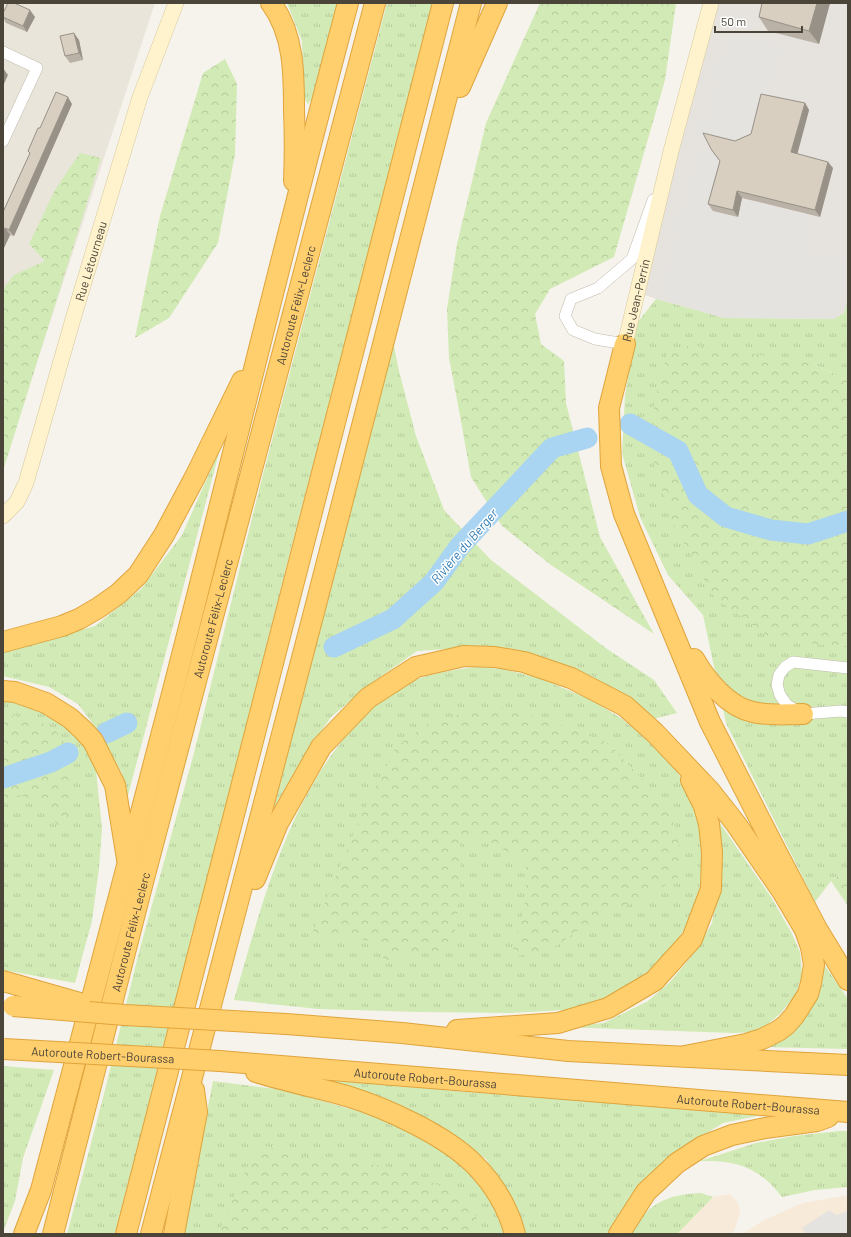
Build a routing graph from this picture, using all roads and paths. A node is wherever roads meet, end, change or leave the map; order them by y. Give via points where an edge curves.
1 (176, 3) edge
2 (272, 3) edge
3 (348, 3) edge
4 (375, 3) edge
5 (443, 3) edge
6 (472, 3) edge
7 (497, 3) edge
8 (711, 3) edge
9 (3, 52) edge
10 (436, 140) junction
11 (3, 141) edge
12 (671, 151) junction
13 (293, 219) junction
14 (260, 343) junction
15 (625, 344) junction
16 (3, 516) edge
17 (651, 580) junction
18 (3, 642) edge
19 (848, 668) edge
20 (3, 691) edge
21 (848, 712) edge
22 (803, 714) junction
23 (682, 761) junction
24 (128, 864) junction
25 (223, 956) junction
26 (848, 980) edge
27 (10, 983) edge
28 (8, 1006) edge
29 (125, 1015) junction
30 (402, 1033) junction
31 (4, 1049) edge
32 (685, 1056) junction
33 (848, 1066) edge
34 (274, 1071) junction
35 (192, 1078) junction
36 (844, 1112) edge
37 (41, 1190) junction
38 (24, 1234) edge
39 (35, 1234) edge
40 (53, 1234) edge
41 (126, 1234) edge
42 (151, 1234) edge
43 (174, 1234) edge
44 (515, 1234) edge
45 (619, 1234) edge

1 - 16 street, Rue Létourneau via 140,97 26,483 17,502
2 - 13 highway via 287,34 294,72
3 - 13 highway
4 - 40 highway, Autoroute Félix-Leclerc via 143,882
5 - 41 highway
6 - 10 highway
7 - 10 highway
8 - 12 street, Rue Jean-Perrin
9 - 11 street via 37,68
10 - 25 highway
12 - 15 street, Rue Jean-Perrin
12 - 15 street, Rue Jean-Perrin via 632,259 598,288 571,299 565,316 573,330 595,339
13 - 14 highway
14 - 18 highway via 164,535 138,575 118,594 79,619
14 - 24 highway
15 - 17 highway via 610,408 611,466 624,514
17 - 22 highway via 709,682 738,707 752,712 771,715
17 - 26 highway via 710,722 774,848
19 - 22 street via 793,662 785,667 779,675 777,685 780,695 787,705
20 - 24 highway via 15,692 46,703 70,718 93,741 114,785
21 - 22 street
23 - 25 highway via 624,706 570,678 524,662 495,657 464,656 416,667 368,698 321,747 278,823
23 - 30 highway via 704,806 709,824 712,852 711,889 692,939 654,982 608,1008 558,1023
23 - 32 highway via 736,824 782,891 804,930 811,947 814,965 812,983 803,1004 778,1031 746,1044
24 - 37 highway
25 - 35 highway
27 - 29 highway, bridge
28 - 29 highway, bridge
29 - 30 highway, bridge
30 - 32 highway via 568,1051
31 - 34 highway, Autoroute Robert-Bourassa, bridge via 220,1061
32 - 33 highway
34 - 36 highway, Autoroute Robert-Bourassa
34 - 44 highway via 385,1111 422,1127 454,1148 474,1164 497,1193
35 - 42 highway
35 - 43 highway via 197,1112
36 - 45 highway via 817,1121 732,1135 703,1146 677,1163 646,1192
37 - 38 highway
37 - 39 highway

